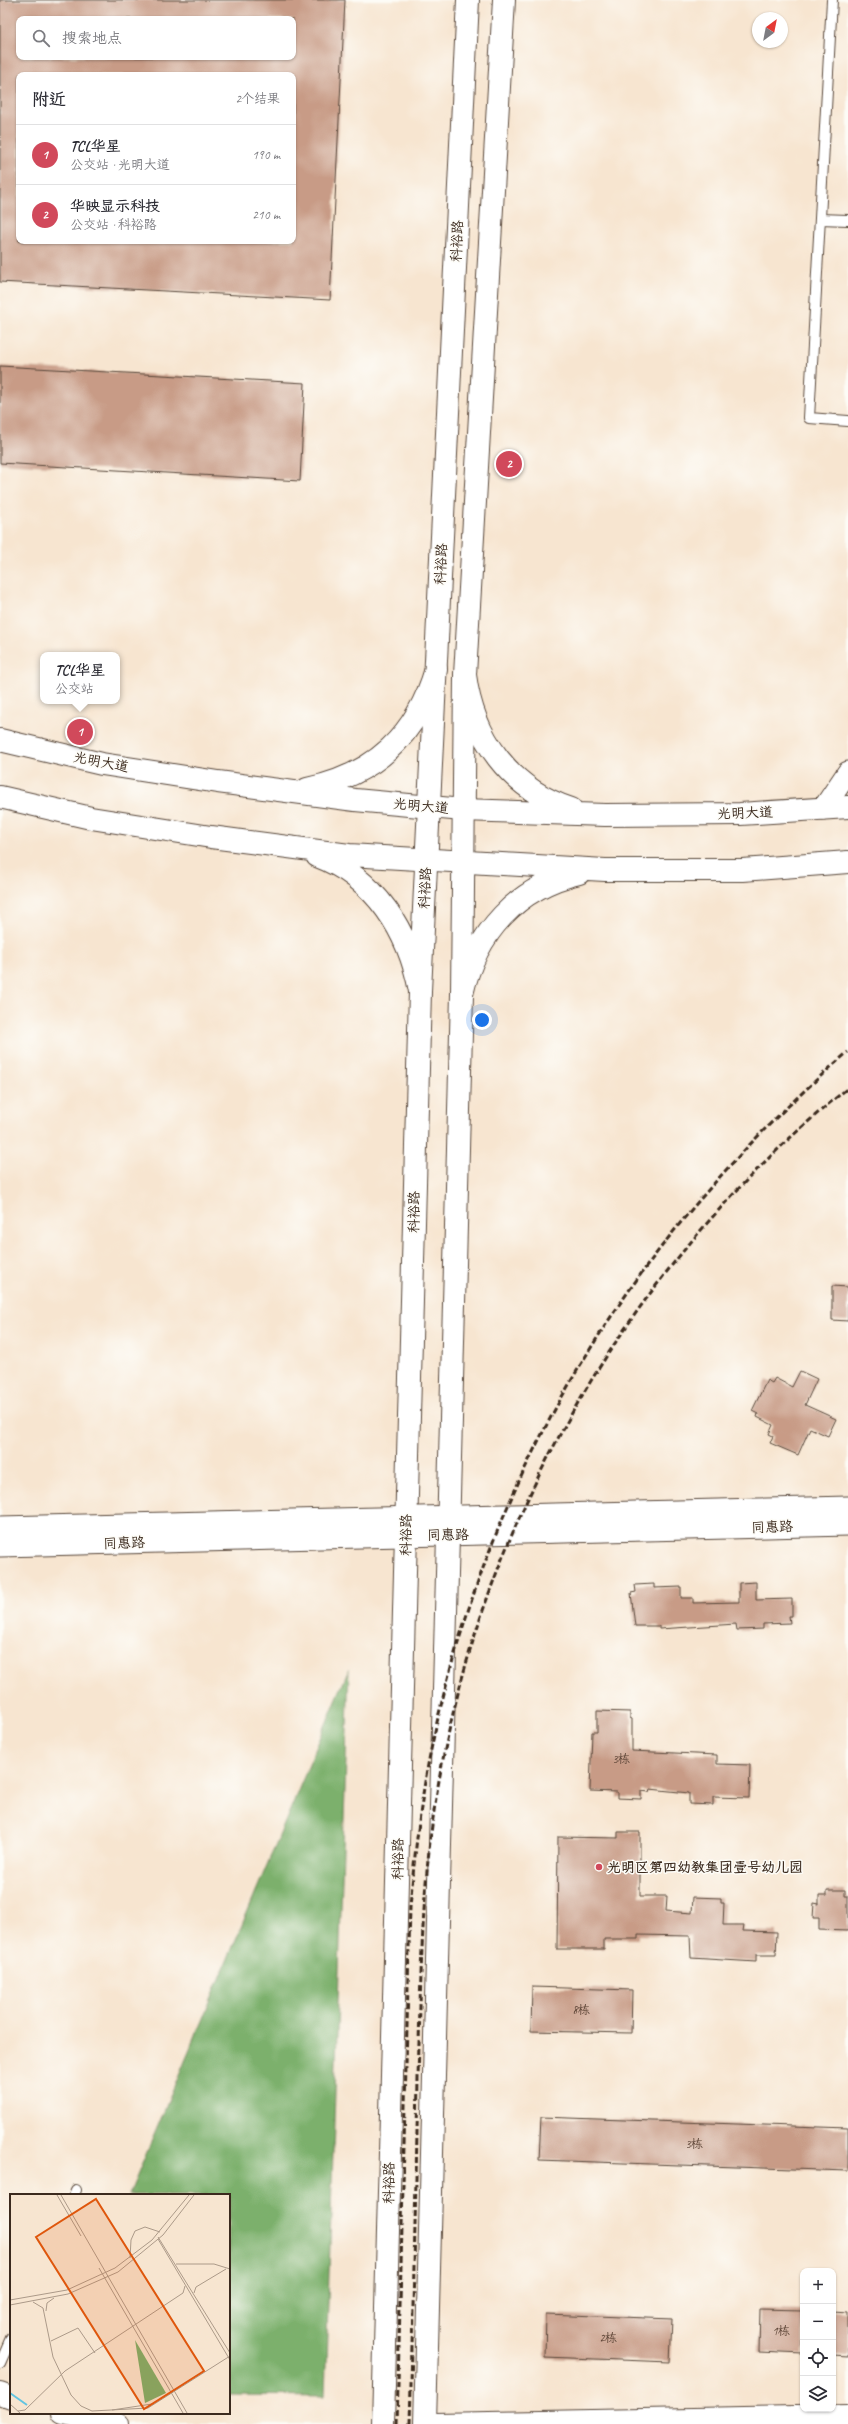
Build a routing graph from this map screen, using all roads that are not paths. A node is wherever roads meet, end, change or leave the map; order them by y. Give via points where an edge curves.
1 (468, 0) edge
2 (504, 0) edge
3 (832, 0) edge
4 (820, 219) junction
5 (848, 220) edge
6 (848, 421) edge
7 (436, 669) junction
8 (465, 675) junction
9 (0, 740) edge
10 (848, 772) edge
11 (286, 791) junction
12 (0, 797) edge
13 (429, 807) junction
14 (848, 807) edge
15 (824, 808) junction
16 (463, 810) junction
17 (605, 815) junction
18 (282, 846) junction
19 (426, 859) junction
20 (463, 861) junction
21 (848, 862) edge
22 (605, 870) junction
23 (420, 992) junction
24 (462, 994) junction
25 (848, 1507) edge
26 (448, 1525) junction
27 (848, 1525) edge
28 (406, 1526) junction
29 (0, 1527) edge
30 (0, 1546) edge
31 (10, 2340) edge
32 (0, 2363) edge
33 (68, 2414) edge
34 (848, 2416) edge
35 (118, 2424) edge
36 (383, 2424) edge
37 (425, 2424) edge
38 (435, 2424) edge

1 - 7 main road, 科裕路
2 - 8 main road
3 - 4 lane
4 - 5 lane
4 - 6 lane via 809,418
7 - 11 main road via 415,720 392,748 361,770 325,785
7 - 13 main road, 科裕路
8 - 16 main road
8 - 17 main road via 468,699 478,727 486,743 508,771 521,783 552,802
9 - 11 main road, 光明大道 via 102,764
10 - 15 street
11 - 13 main road, 光明大道
12 - 18 main road via 91,818
13 - 16 main road, 光明大道
13 - 19 main road, 科裕路
14 - 15 main road, 光明大道
15 - 17 main road, 光明大道 via 740,814
16 - 17 main road, 光明大道
16 - 20 main road
18 - 19 main road
18 - 23 main road via 301,850 337,865 354,876 378,898 404,935
19 - 20 main road
19 - 23 main road, 科裕路
20 - 22 main road
20 - 24 main road
21 - 22 main road via 742,870
22 - 24 main road via 586,872 550,882 534,890 504,912 472,958
23 - 28 main road, 科裕路
24 - 26 main road
25 - 26 street, 同惠路
26 - 27 street, 同惠路
26 - 28 street, 同惠路
26 - 37 main road
28 - 29 street, 同惠路
28 - 30 street, 同惠路
28 - 36 main road, 科裕路
31 - 32 lane
33 - 35 main road
34 - 38 main road

